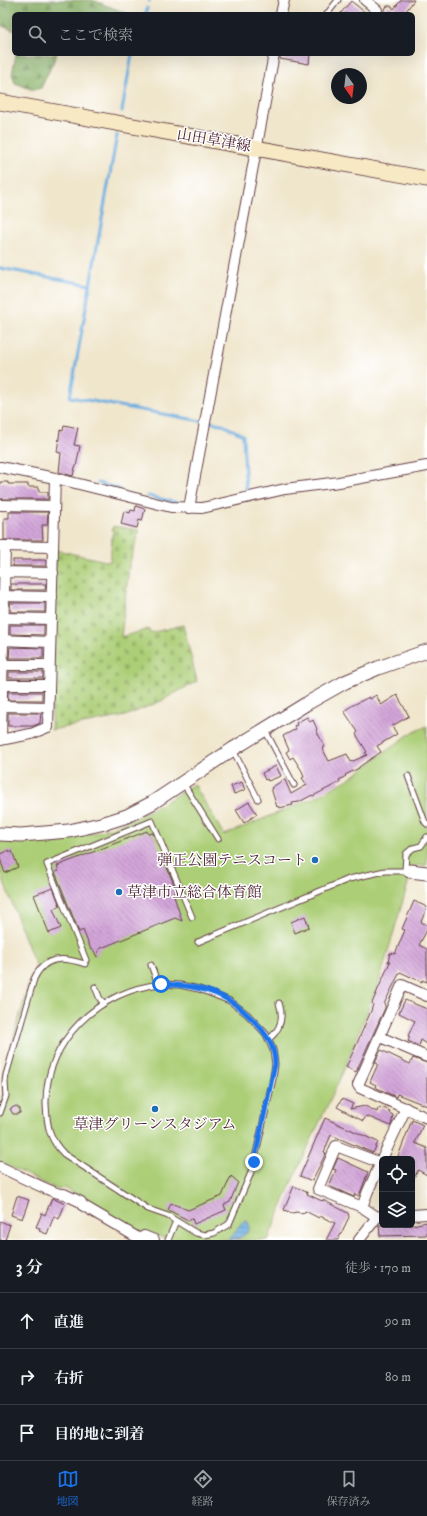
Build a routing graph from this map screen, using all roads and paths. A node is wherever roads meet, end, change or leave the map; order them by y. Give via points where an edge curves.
1 (284, 0) edge
2 (338, 0) edge
3 (365, 0) edge
4 (376, 10) dead end
5 (282, 12) edge
6 (329, 12) edge
7 (274, 56) edge
8 (0, 102) edge
9 (255, 148) junction
10 (427, 179) edge
11 (427, 466) edge
12 (0, 467) edge
13 (55, 478) junction
14 (0, 505) edge
15 (53, 506) junction
16 (189, 508) junction
17 (2, 546) edge
18 (53, 547) junction
19 (2, 572) edge
20 (52, 573) junction
21 (2, 596) edge
22 (52, 597) junction
23 (3, 618) junction
24 (51, 619) junction
25 (1, 640) edge
26 (50, 642) junction
27 (427, 651) edge
28 (2, 664) junction
29 (49, 665) junction
30 (49, 685) junction
31 (1, 687) edge
32 (2, 706) junction
33 (48, 707) junction
34 (265, 730) junction
35 (0, 740) edge
36 (233, 749) junction
37 (408, 776) dead end
38 (183, 782) junction
39 (294, 785) dead end
40 (258, 799) dead end
41 (427, 824) edge
42 (0, 834) edge
43 (427, 837) edge
44 (218, 839) dead end
45 (408, 871) junction
46 (427, 873) edge
47 (192, 918) dead end
48 (198, 942) dead end
49 (151, 964) dead end
50 (158, 984) junction
51 (95, 987) dead end
52 (427, 996) edge
53 (104, 1003) junction
54 (279, 1003) dead end
55 (380, 1037) junction
56 (269, 1039) junction
57 (427, 1057) edge
58 (406, 1108) junction
59 (0, 1113) edge
60 (427, 1118) edge
61 (384, 1156) edge
62 (379, 1160) edge
63 (0, 1167) edge
64 (379, 1167) edge
65 (362, 1207) junction
66 (427, 1214) edge
67 (415, 1215) edge
68 (379, 1216) edge
69 (379, 1217) edge
70 (176, 1221) junction
71 (154, 1240) edge
72 (168, 1240) edge
73 (359, 1240) edge

1 - 5 street
2 - 6 lane
3 - 4 street
7 - 9 street
8 - 9 main road, 山田草津線
9 - 10 main road, 山田草津線
9 - 16 street
11 - 16 street via 285,489 202,508
12 - 13 street
13 - 15 street
13 - 16 street via 171,507
14 - 15 street
15 - 18 street
17 - 18 street
17 - 19 street
18 - 20 street
19 - 20 street
19 - 21 street
20 - 22 street
21 - 22 street
21 - 23 street
22 - 24 street
23 - 24 street
23 - 25 street
24 - 26 street
25 - 26 street
25 - 28 street
26 - 29 street
27 - 34 street via 344,682
28 - 29 street
28 - 31 street
29 - 30 street
30 - 31 street
30 - 33 street
31 - 32 street
32 - 33 street
32 - 35 street
33 - 35 street via 48,727 31,734
34 - 36 street
34 - 39 lane
36 - 38 street
36 - 40 lane
37 - 41 lane
38 - 42 street via 152,803 127,816 105,823 50,834
38 - 44 lane
43 - 45 lane via 421,846 406,854
45 - 46 street
45 - 48 lane via 385,871 349,879
47 - 59 lane via 152,821 47,864 85,962 57,959 42,966 37,972 6,1075 6,1096
49 - 50 lane
50 - 53 lane via 127,991
50 - 56 lane via 180,984 199,988 230,1001 259,1026
51 - 53 lane
52 - 55 street via 402,985
53 - 70 lane via 77,1025 55,1059 49,1076 46,1098 50,1135 64,1154 148,1209
54 - 56 lane via 282,1015 280,1025
55 - 57 street
55 - 58 street via 358,1085
56 - 70 lane via 275,1056 273,1079 254,1162 229,1224 214,1234 205,1235
58 - 60 street
58 - 61 street
62 - 65 street via 336,1146 318,1189
63 - 71 street via 81,1202 82,1205 140,1239 144,1236
64 - 65 street
65 - 68 street
66 - 67 street
69 - 73 street
70 - 72 lane

